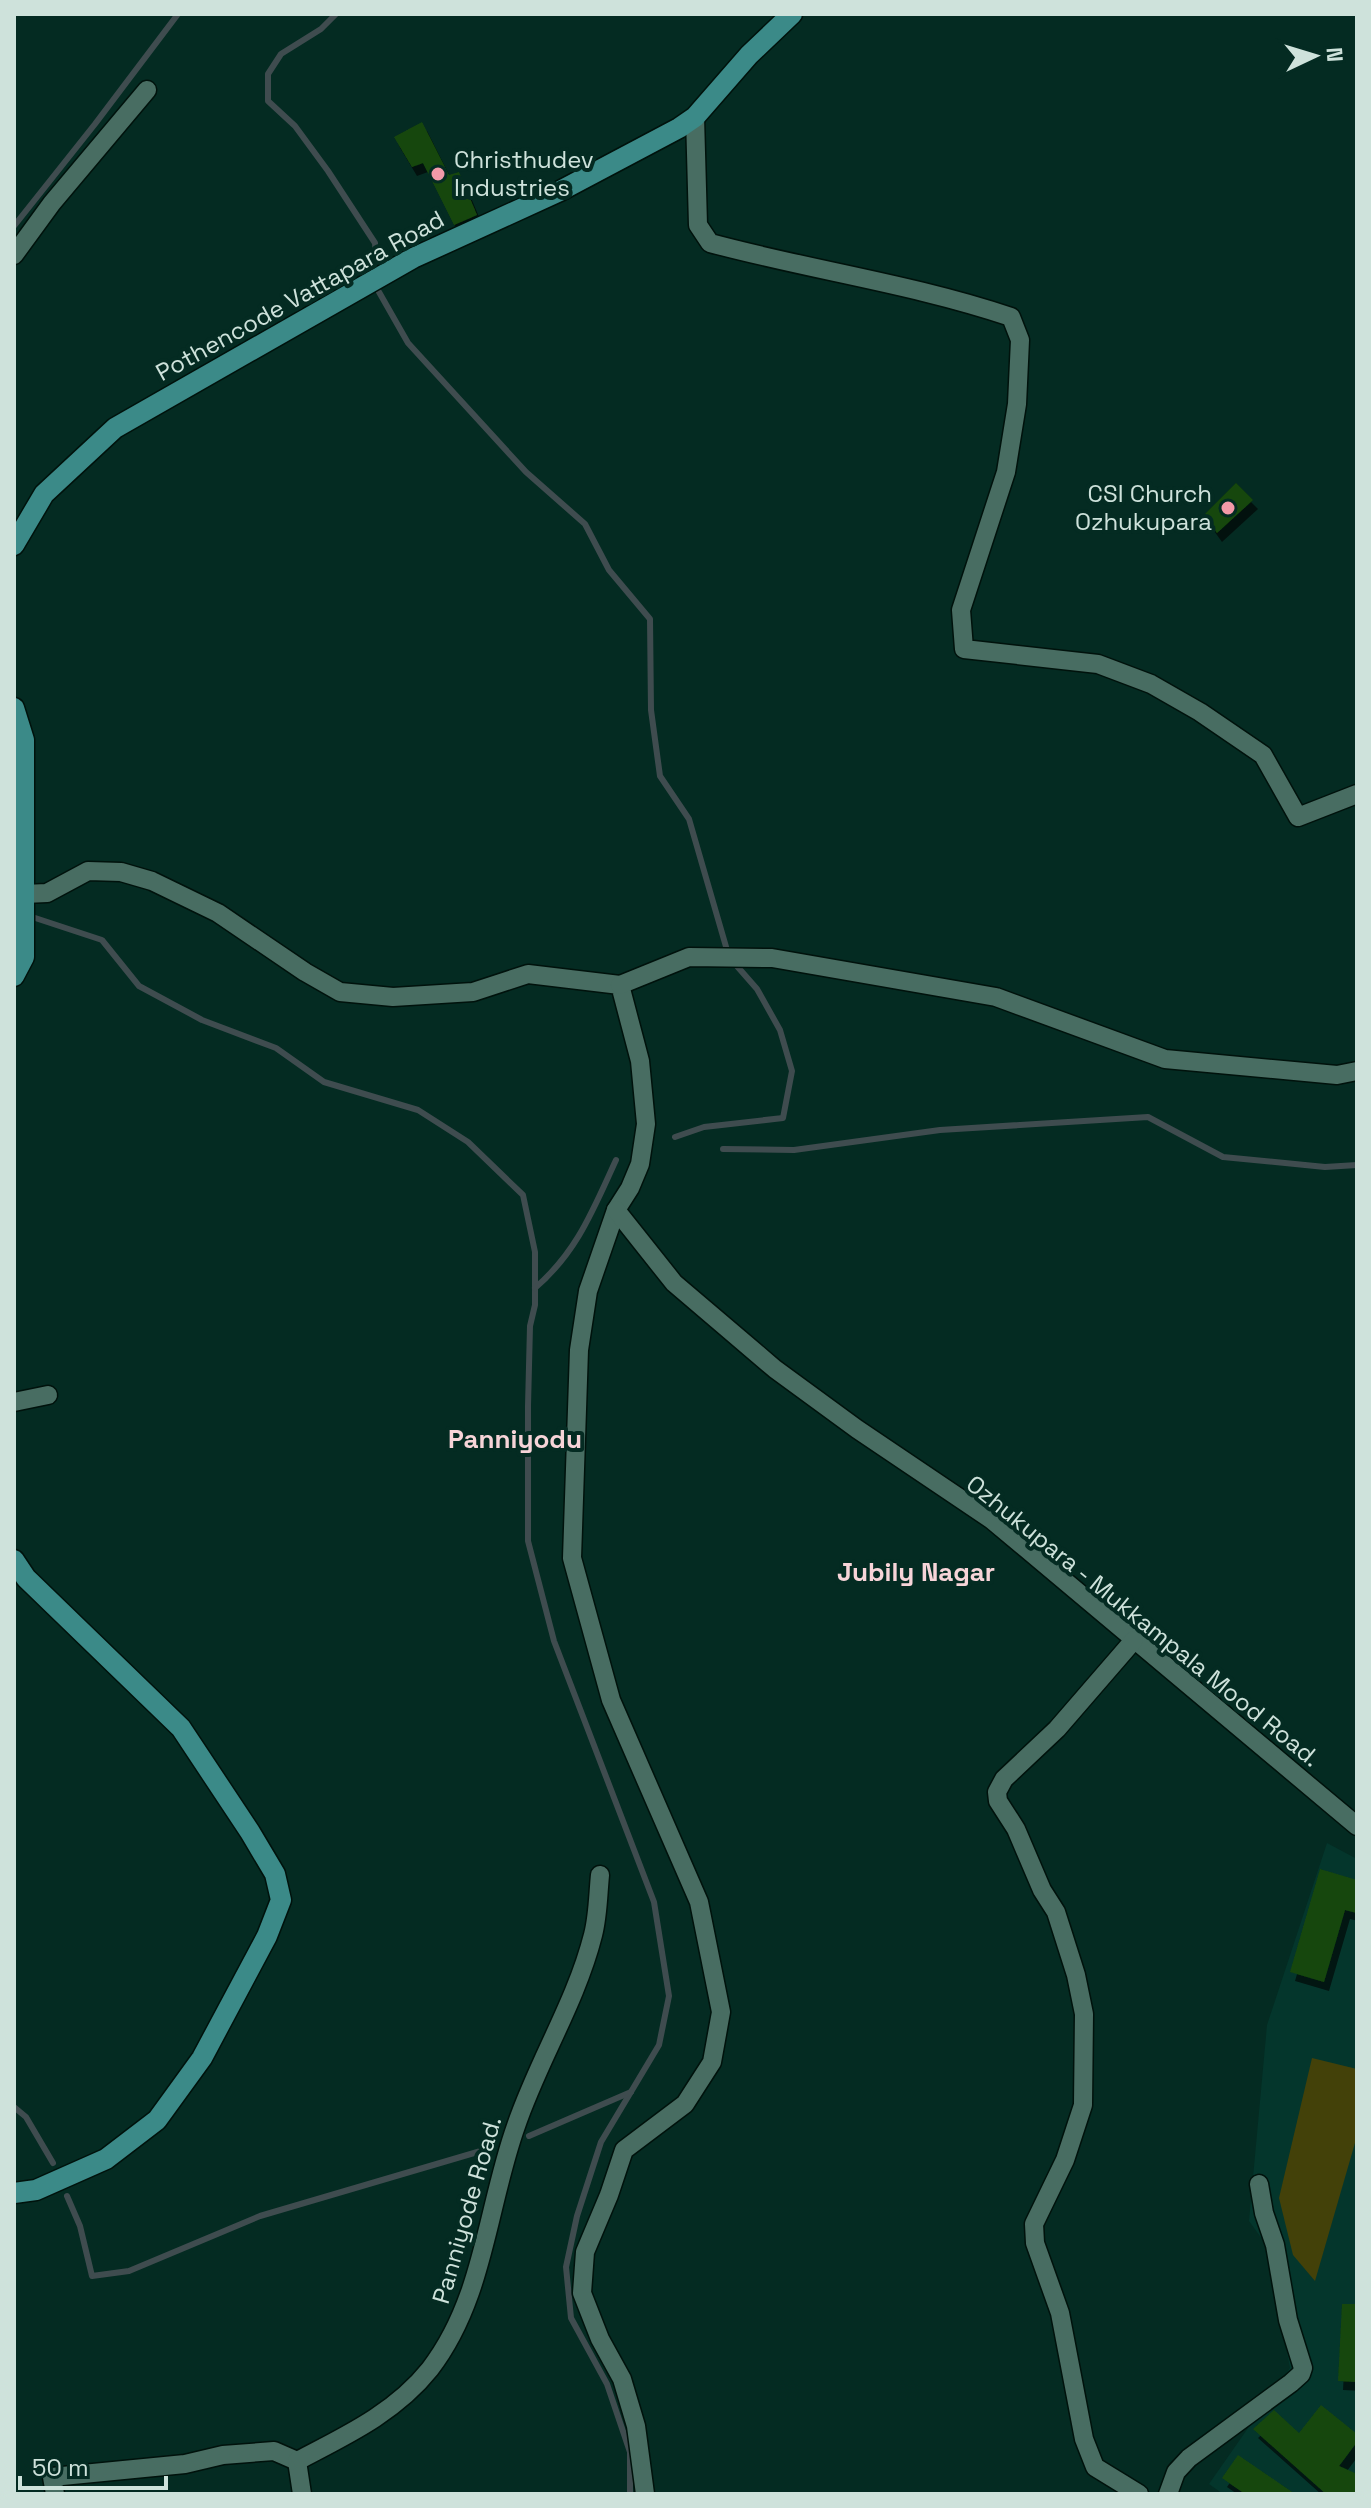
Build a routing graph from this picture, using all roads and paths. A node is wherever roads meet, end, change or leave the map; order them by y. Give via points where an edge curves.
1 (792, 14) edge
2 (147, 90) dead end
3 (695, 117) junction
4 (14, 255) edge
5 (14, 545) edge
6 (14, 708) edge
7 (1357, 794) edge
8 (19, 873) edge
9 (24, 900) junction
10 (14, 976) edge
11 (620, 985) junction
12 (1357, 1071) edge
13 (616, 1210) junction
14 (48, 1395) dead end
15 (14, 1402) edge
16 (14, 1560) edge
17 (1134, 1640) junction
18 (1357, 1826) edge
19 (600, 1875) dead end
20 (1259, 2184) dead end
21 (14, 2193) edge
22 (297, 2461) junction
23 (55, 2494) edge
24 (302, 2494) edge
25 (645, 2494) edge
26 (1139, 2494) edge
27 (1168, 2494) edge

1 - 3 main road, Pothencode Vattapara Road
2 - 4 street
3 - 5 main road, Pothencode Vattapara Road via 560,191 413,258 115,428 44,494
3 - 7 street via 698,225 710,243 963,301 1011,317 1020,340 1017,404 1006,472 961,610 964,649 1098,664 1151,684 1263,755 1298,817
6 - 8 main road via 24,740
8 - 9 main road
9 - 10 main road via 24,957
9 - 11 street via 88,871 121,872 152,881 218,913 340,992 393,997 473,992 528,974
11 - 12 street via 689,957 772,958 996,997 1165,1059 1337,1075
11 - 13 street via 640,1061 646,1124 640,1164
13 - 17 street, Ozhukupara - Mukkampala Mood Road. via 674,1283 775,1369 992,1520
13 - 25 street via 588,1291 579,1350 572,1558 611,1700 699,1902 721,2012 712,2062 685,2104 624,2150 585,2252 582,2293 622,2379 636,2426
14 - 15 street
16 - 21 main road via 26,1578 181,1728 263,1853 281,1900 202,2058 157,2120 106,2159 36,2190
17 - 18 street, Ozhukupara - Mukkampala Mood Road.
17 - 26 street via 997,1792 1056,1912 1084,2014 1083,2105 1065,2160 1034,2224 1035,2243 1060,2313 1084,2439 1095,2467
19 - 22 street, Panniyode Road. via 593,1934 571,2000 515,2127 471,2291 453,2336 428,2371 373,2421
20 - 27 street via 1301,2374 1189,2458 1176,2472
22 - 23 street via 274,2451 52,2477
22 - 24 street

